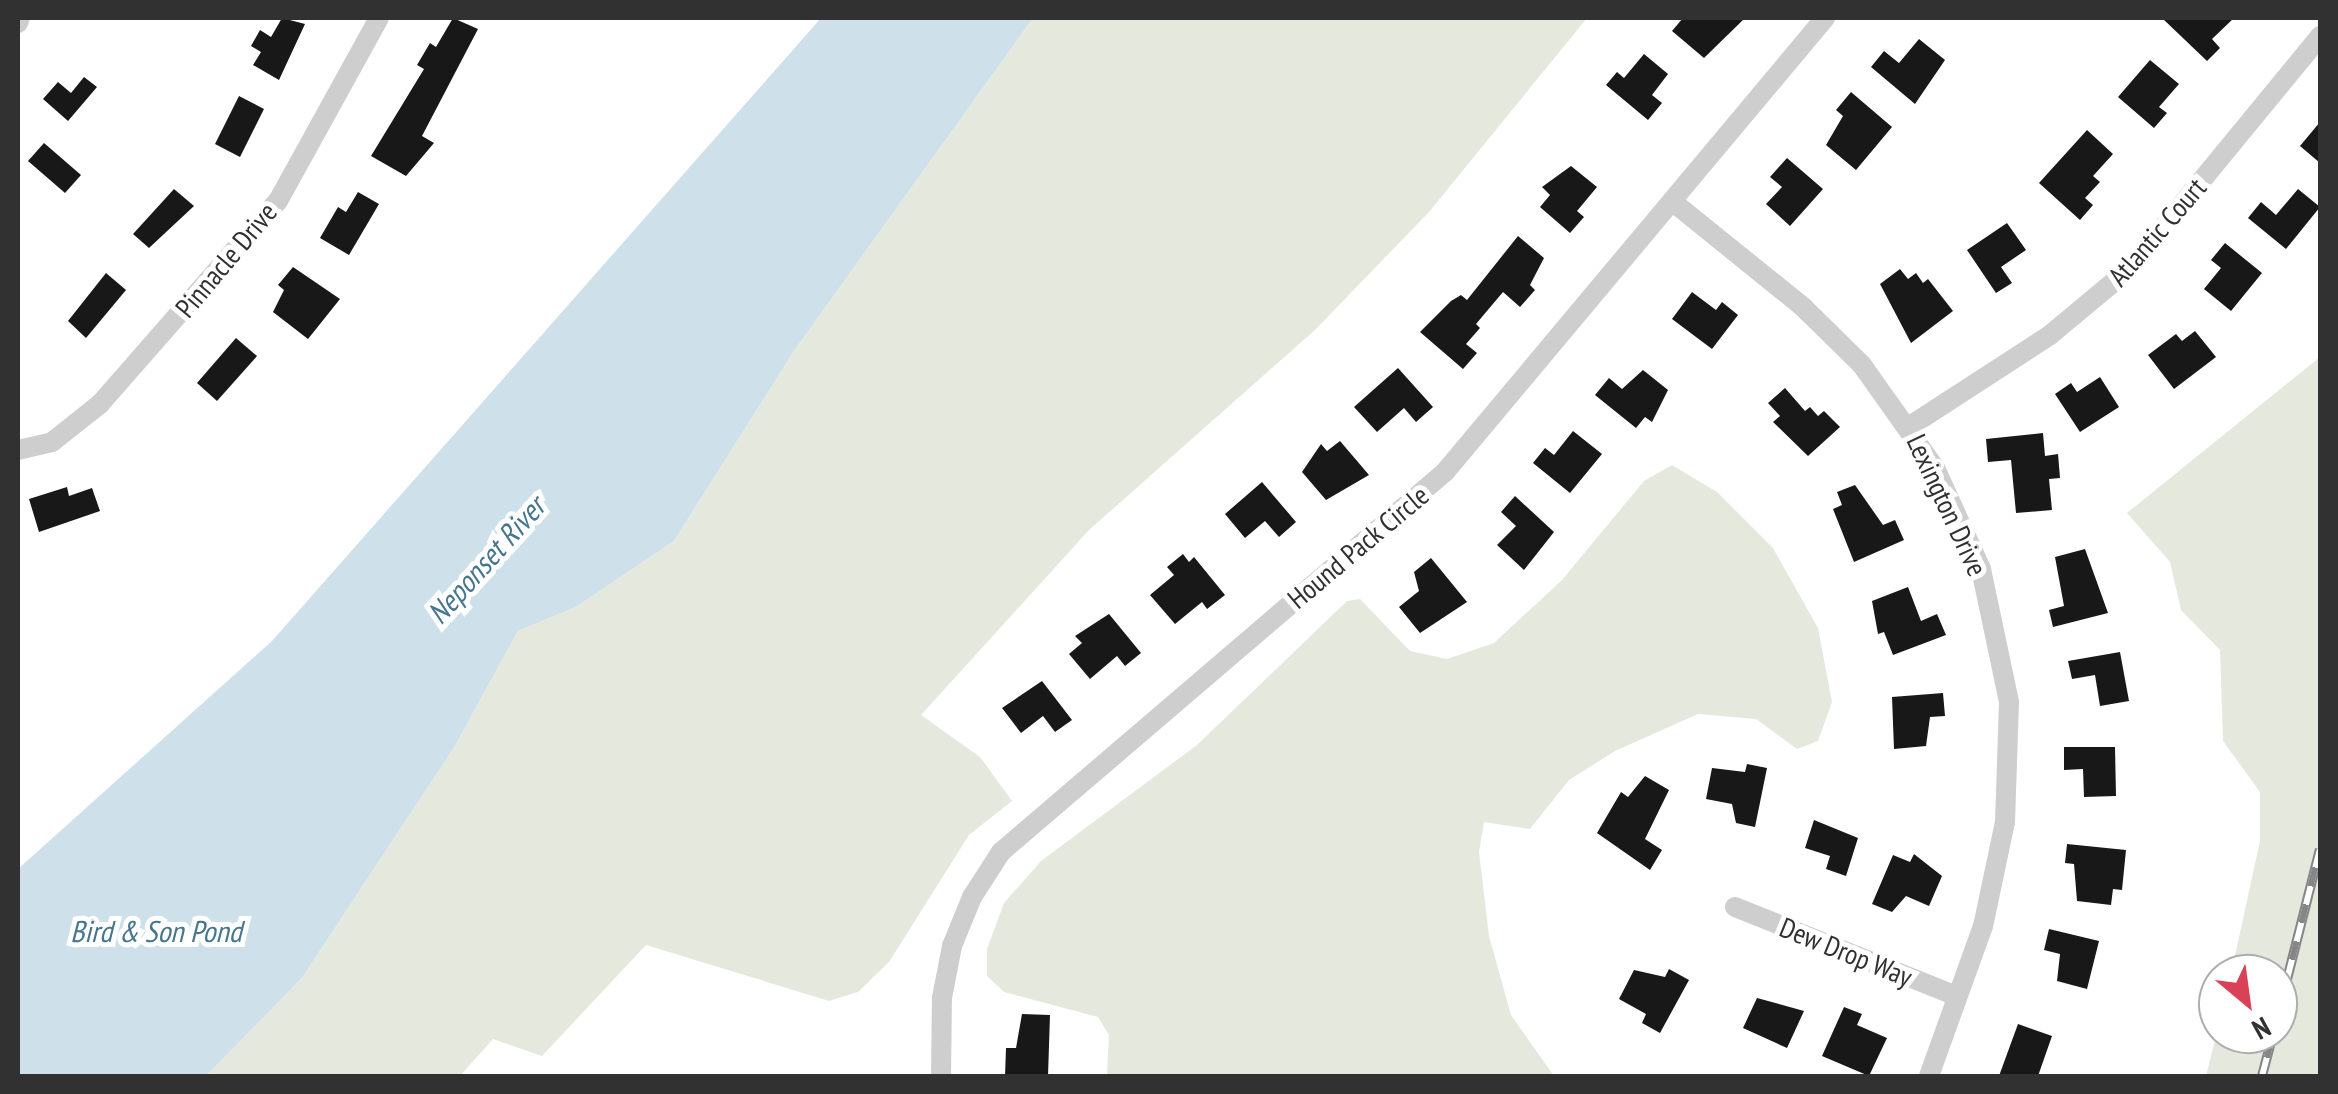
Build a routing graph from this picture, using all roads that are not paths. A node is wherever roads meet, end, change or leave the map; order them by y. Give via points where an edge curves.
1 (379, 18) edge
2 (1825, 18) edge
3 (2320, 36) edge
4 (1673, 202) junction
5 (1910, 426) junction
6 (18, 450) edge
7 (1735, 907) dead end
8 (1956, 996) junction
9 (941, 1076) edge
10 (1929, 1076) edge

1 - 6 street, Pinnacle Drive via 278,201 100,404 52,442
2 - 4 street, Hound Pack Circle
3 - 5 street, Atlantic Court via 2128,270 2050,334
4 - 5 street, Lexington Drive via 1804,307
4 - 9 street, Hound Pack Circle via 1444,472 1001,852 952,946 942,998
5 - 8 street, Lexington Drive via 1981,568 2009,702 2010,765 1996,882
7 - 8 street, Dew Drop Way
8 - 10 street, Lexington Drive

